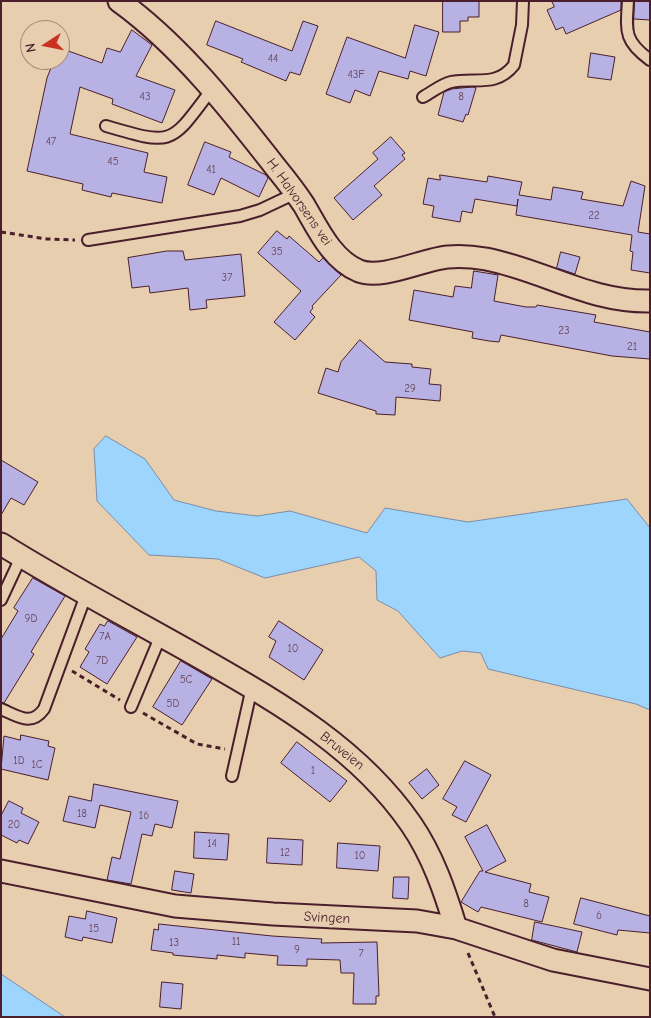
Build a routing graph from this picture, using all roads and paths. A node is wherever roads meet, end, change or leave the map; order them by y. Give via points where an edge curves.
1 (119, 1) edge
2 (523, 1) edge
3 (628, 1) edge
4 (650, 60) edge
5 (212, 89) junction
6 (424, 97) dead end
7 (106, 126) dead end
8 (296, 193) junction
9 (1, 232) edge
10 (88, 240) joint
11 (650, 301) edge
12 (1, 544) edge
13 (21, 557) junction
14 (86, 595) junction
15 (1, 600) edge
16 (160, 635) junction
17 (60, 664) junction
18 (252, 687) junction
19 (131, 707) junction
20 (1, 709) edge
21 (238, 751) junction
22 (232, 776) dead end
23 (1, 871) edge
24 (456, 928) junction
25 (650, 979) edge
26 (495, 1017) edge

1 - 5 street, H. Halvorsens vei via 147,23
2 - 6 lane via 522,25 514,66 510,70 493,80 452,81
3 - 4 lane via 626,25 630,39 634,48
5 - 7 lane via 183,128 166,138 146,138
5 - 8 street, H. Halvorsens vei
8 - 10 lane via 240,216
8 - 11 street, H. Halvorsens vei via 336,254 360,271 380,272 432,260 466,257 510,266 598,296
9 - 10 path via 48,239
12 - 13 street, Bruveien
13 - 14 street, Bruveien
13 - 15 lane
14 - 16 street, Bruveien
14 - 17 lane
16 - 18 street, Bruveien
16 - 19 lane
17 - 19 path
17 - 20 lane via 38,718 31,720
18 - 21 lane
18 - 24 street, Bruveien via 338,745 378,782 422,841
19 - 21 path via 198,744
21 - 22 lane
23 - 24 street, Svingen via 175,906 417,921
24 - 25 street, Svingen via 553,960
24 - 26 path

